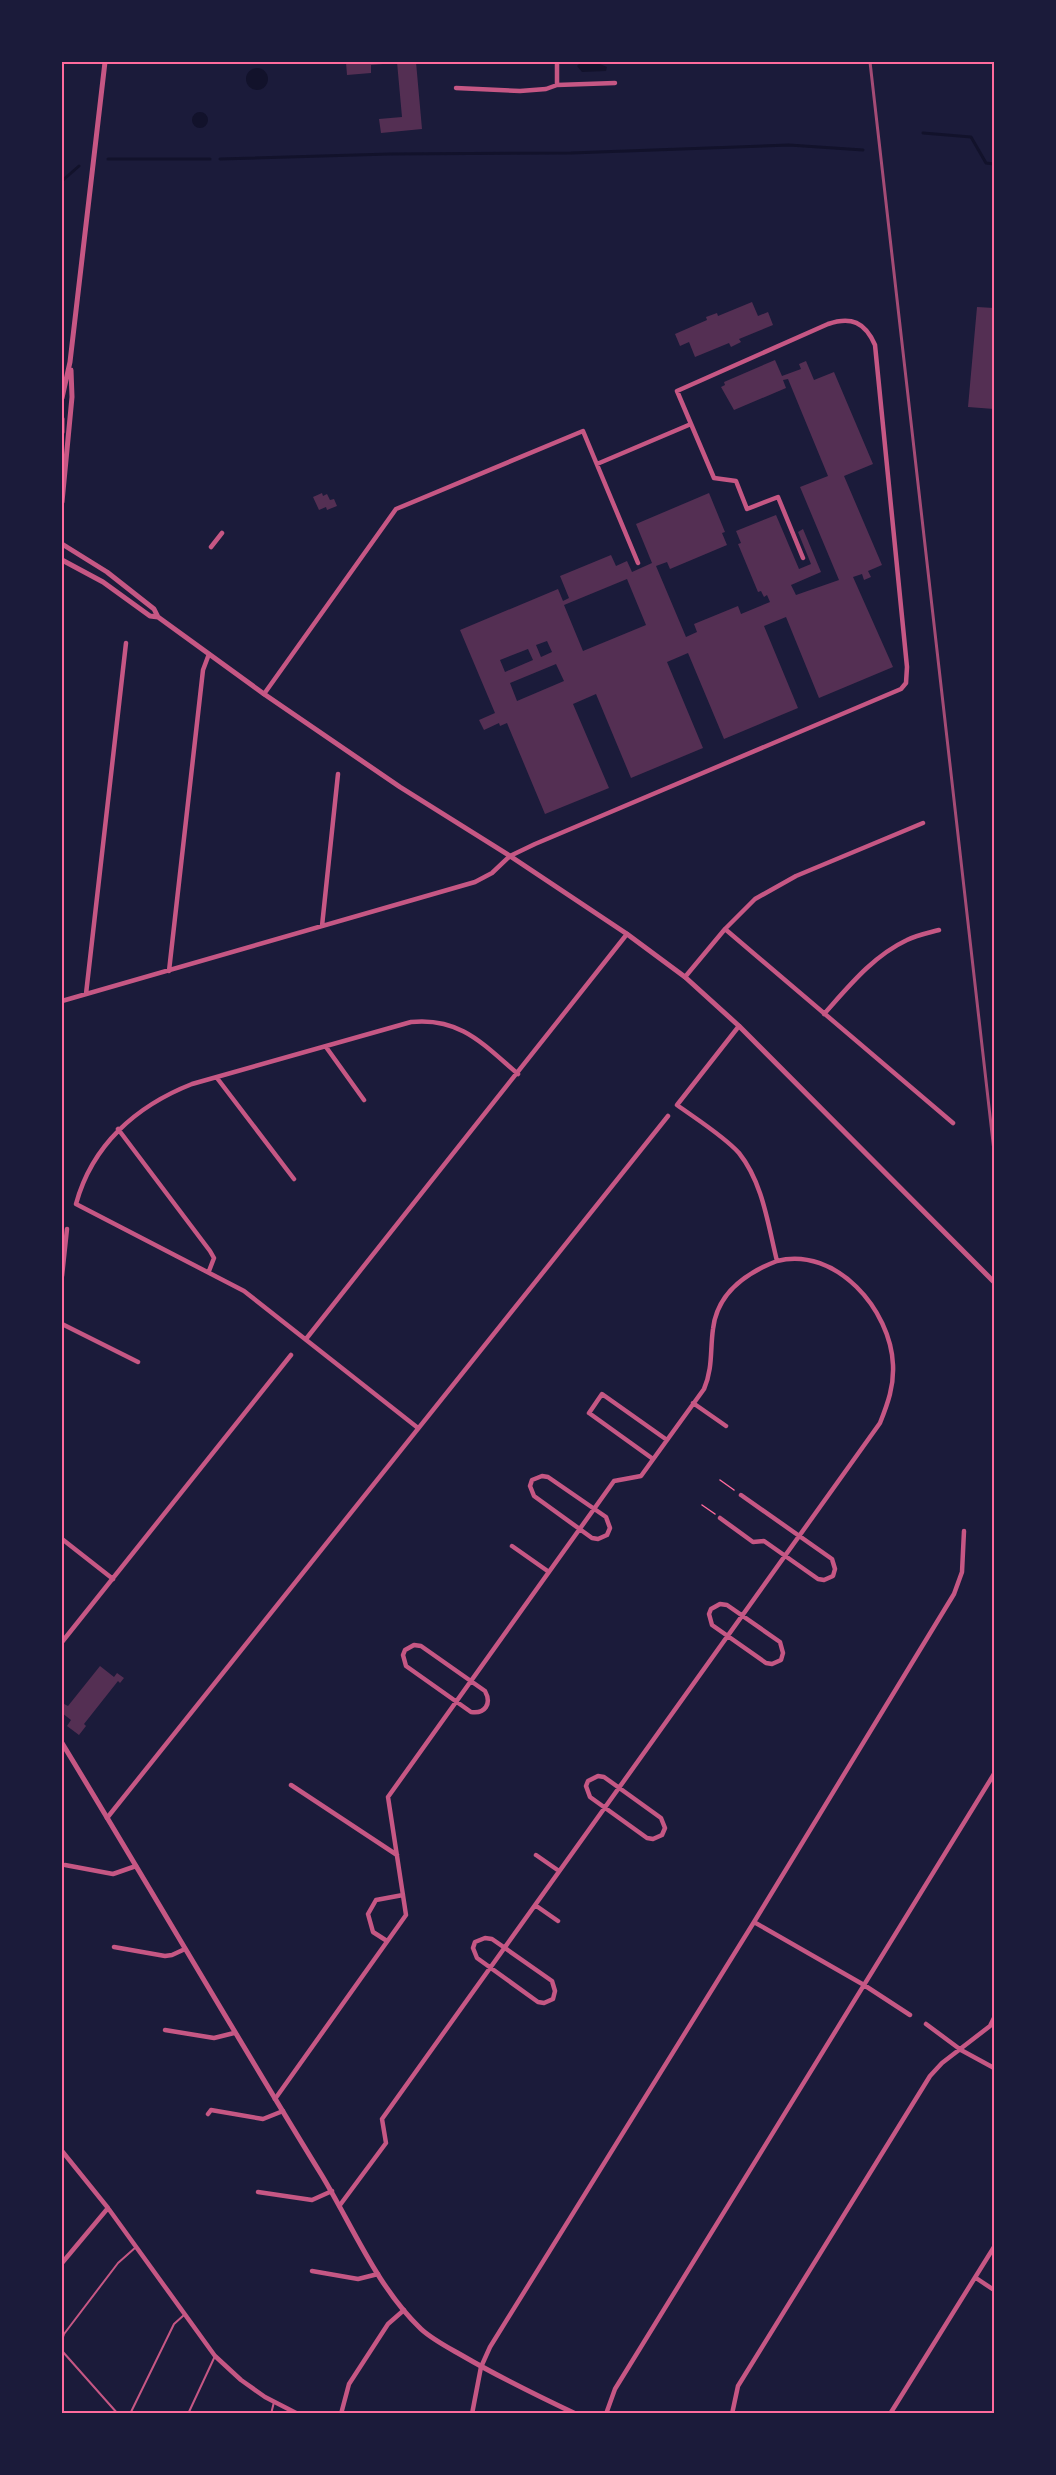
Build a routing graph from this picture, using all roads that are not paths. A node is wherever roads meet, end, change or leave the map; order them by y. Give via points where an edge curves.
1 (105, 62) edge
2 (557, 62) edge
3 (615, 83) dead end
4 (557, 85) junction
5 (456, 88) dead end
6 (70, 362) junction
7 (62, 398) edge
8 (62, 419) edge
9 (691, 424) junction
10 (62, 432) edge
11 (597, 464) junction
12 (62, 502) edge
13 (222, 533) dead end
14 (62, 544) edge
15 (211, 547) dead end
16 (803, 558) dead end
17 (62, 560) edge
18 (638, 563) dead end
19 (158, 617) junction
20 (126, 643) dead end
21 (209, 654) junction
22 (264, 694) junction
23 (338, 774) dead end
24 (923, 823) dead end
25 (510, 856) junction
26 (322, 926) junction
27 (725, 929) junction
28 (939, 930) dead end
29 (627, 934) junction
30 (169, 971) junction
31 (685, 977) junction
32 (86, 994) junction
33 (62, 1001) edge
34 (824, 1014) junction
35 (739, 1026) junction
36 (326, 1047) junction
37 (518, 1074) junction
38 (217, 1078) junction
39 (364, 1101) dead end
40 (668, 1116) dead end
41 (953, 1123) dead end
42 (118, 1130) junction
43 (294, 1179) dead end
44 (67, 1230) dead end
45 (777, 1261) junction
46 (208, 1271) junction
47 (62, 1276) edge
48 (993, 1281) edge
49 (62, 1324) edge
50 (306, 1339) junction
51 (291, 1355) dead end
52 (138, 1362) dead end
53 (693, 1403) junction
54 (726, 1426) dead end
55 (418, 1428) junction
56 (667, 1440) junction
57 (653, 1459) junction
58 (741, 1495) road end
59 (594, 1509) junction
60 (720, 1518) road end
61 (580, 1529) junction
62 (964, 1531) dead end
63 (800, 1536) junction
64 (62, 1539) edge
65 (512, 1546) dead end
66 (785, 1556) junction
67 (549, 1572) junction
68 (112, 1578) junction
69 (742, 1616) junction
70 (728, 1636) junction
71 (62, 1642) edge
72 (471, 1681) junction
73 (456, 1701) junction
74 (62, 1743) edge
75 (994, 1774) edge
76 (291, 1785) dead end
77 (618, 1787) junction
78 (604, 1807) junction
79 (107, 1818) junction
80 (536, 1855) dead end
81 (397, 1856) junction
82 (65, 1865) dead end
83 (136, 1866) junction
84 (559, 1871) junction
85 (403, 1895) junction
86 (535, 1905) junction
87 (558, 1921) dead end
88 (754, 1922) junction
89 (387, 1941) junction
90 (114, 1947) dead end
91 (504, 1947) junction
92 (185, 1949) junction
93 (490, 1967) junction
94 (864, 1985) junction
95 (910, 2015) dead end
96 (994, 2018) edge
97 (926, 2024) dead end
98 (165, 2030) dead end
99 (234, 2033) junction
100 (961, 2050) junction
101 (994, 2068) edge
102 (275, 2099) junction
103 (283, 2111) junction
104 (208, 2114) dead end
105 (62, 2151) edge
106 (332, 2191) junction
107 (258, 2192) dead end
108 (340, 2205) junction
109 (108, 2208) junction
110 (136, 2247) junction
111 (994, 2247) edge
112 (62, 2263) edge
113 (312, 2271) dead end
114 (378, 2274) junction
115 (976, 2278) junction
116 (994, 2290) edge
117 (404, 2310) junction
118 (185, 2314) junction
119 (62, 2340) edge
120 (62, 2346) edge
121 (215, 2356) junction
122 (481, 2367) junction
123 (274, 2401) junction
124 (118, 2414) edge
125 (130, 2414) edge
126 (188, 2414) edge
127 (272, 2414) edge
128 (298, 2414) edge
129 (341, 2414) edge
130 (472, 2414) edge
131 (576, 2414) edge
132 (606, 2414) edge
133 (732, 2414) edge
134 (890, 2414) edge

1 - 6 street
2 - 4 street
3 - 4 street
4 - 5 street via 520,91
6 - 7 street
6 - 12 street via 72,397
8 - 10 street
9 - 11 street
9 - 16 street via 714,478 736,481 747,509 778,497
9 - 25 street via 677,391 841,320 855,321 870,332 875,345 906,683 901,689 858,708
11 - 18 street
11 - 22 street via 583,431 396,508
13 - 15 street
14 - 19 street via 107,572 154,609
17 - 19 street
19 - 21 street
20 - 32 street
21 - 22 street
21 - 30 street via 203,670
22 - 25 street
23 - 26 street
24 - 27 street via 796,876 756,899
25 - 26 street via 475,882
25 - 29 street
26 - 30 street
27 - 31 street
27 - 34 street
28 - 34 street via 907,940 863,970
29 - 31 street
29 - 37 street
30 - 32 street
31 - 35 street
32 - 33 street
34 - 41 street
35 - 45 street via 677,1105 738,1152 751,1172 760,1192
35 - 48 street
36 - 37 street via 411,1022 440,1022 467,1032
36 - 38 street
36 - 39 street
37 - 50 street
38 - 42 street via 167,1094
38 - 43 street
40 - 55 street
42 - 46 street via 210,1251 214,1258
42 - 46 street via 94,1158 76,1204
44 - 47 street
45 - 53 street via 754,1270 734,1286 720,1305 713,1328 711,1375
45 - 63 street via 810,1260 831,1267 850,1280 872,1305 888,1334 893,1364 891,1394 880,1423
46 - 50 street via 244,1291
49 - 52 street
50 - 55 street
51 - 68 street
53 - 54 street
53 - 56 street
55 - 79 street
56 - 57 street
56 - 57 street via 602,1394 588,1413
57 - 59 street via 641,1476 614,1481
58 - 63 street
59 - 61 street
59 - 61 street via 609,1522 607,1535 598,1539
59 - 61 street via 548,1477 532,1480 534,1496
60 - 66 street via 753,1542 764,1541
61 - 67 street
62 - 88 street via 962,1572 954,1594
63 - 66 street
63 - 66 street via 832,1558 833,1576 818,1579
64 - 68 street
65 - 67 street
66 - 69 street
67 - 72 street
68 - 71 street
69 - 70 street
69 - 70 street via 727,1605 711,1609 712,1625
69 - 70 street via 780,1642 781,1660 766,1663
70 - 77 street
72 - 73 street
72 - 73 street via 485,1691 489,1701 486,1708 471,1712
72 - 73 street via 421,1646 405,1650 406,1666
73 - 81 street via 388,1797
74 - 79 street
75 - 94 street
76 - 81 street
77 - 78 street
77 - 78 street via 598,1776 588,1781 590,1797
77 - 78 street via 661,1818 665,1828 662,1835 647,1838
78 - 84 street
79 - 83 street
80 - 84 street
81 - 85 street
82 - 83 street via 113,1874
83 - 92 street
84 - 86 street
85 - 89 street via 406,1915
85 - 89 street via 376,1900 368,1914 373,1932
86 - 87 street
86 - 91 street
88 - 94 street
88 - 122 street
89 - 102 street
90 - 92 street via 165,1956
91 - 93 street
91 - 93 street via 492,1939 476,1942 473,1948 477,1958
91 - 93 street via 552,1981 553,1999 538,2002
92 - 99 street
93 - 108 street via 382,2119 386,2143
94 - 95 street
94 - 132 street via 615,2389
96 - 100 street
97 - 100 street
98 - 99 street via 214,2037
99 - 102 street
100 - 101 street
100 - 133 street via 930,2076 738,2386
102 - 103 street
103 - 104 street via 263,2119 211,2110
103 - 106 street
105 - 109 street
106 - 107 street via 312,2200
106 - 108 street
108 - 114 street
109 - 110 street
109 - 112 street
110 - 118 street
110 - 119 lane via 118,2263
111 - 115 street
113 - 114 street via 358,2279
114 - 117 street
115 - 116 street
115 - 134 street
117 - 122 street via 431,2336
117 - 129 street via 388,2325 349,2384
118 - 121 street
118 - 125 lane via 174,2324
120 - 124 lane via 63,2352
121 - 123 street via 241,2380
121 - 126 lane
122 - 130 street
122 - 131 street
123 - 127 lane
123 - 128 street

